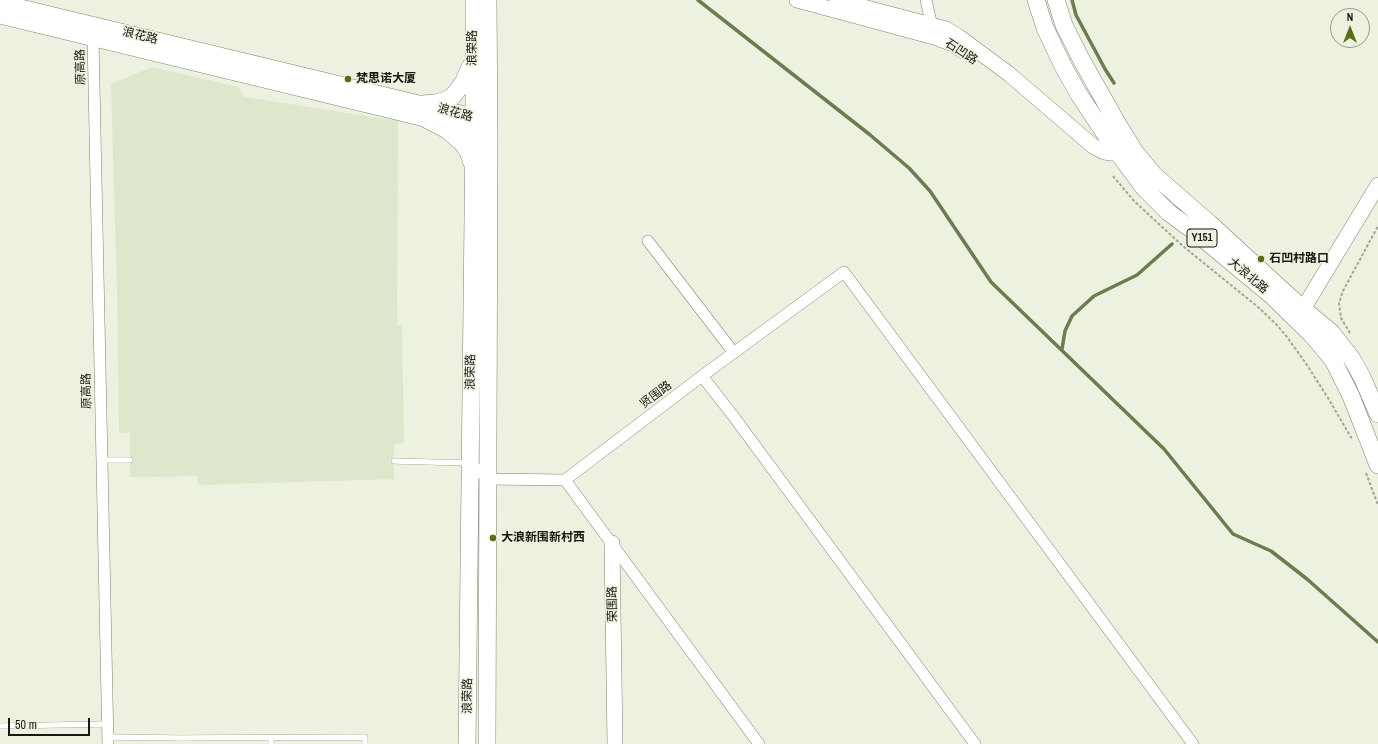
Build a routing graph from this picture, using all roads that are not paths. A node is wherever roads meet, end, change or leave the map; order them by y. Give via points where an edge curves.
1 (474, 0) edge
2 (488, 0) edge
3 (797, 0) edge
4 (837, 0) edge
5 (926, 0) edge
6 (1036, 0) edge
7 (1056, 0) edge
8 (0, 2) edge
9 (0, 16) edge
10 (933, 31) junction
11 (93, 38) junction
12 (473, 55) junction
13 (425, 112) junction
14 (479, 124) junction
15 (1115, 149) junction
16 (473, 166) junction
17 (1378, 185) edge
18 (648, 241) dead end
19 (1298, 313) junction
20 (734, 353) junction
21 (702, 376) junction
22 (1378, 414) edge
23 (101, 460) junction
24 (130, 460) dead end
25 (394, 461) dead end
26 (470, 463) junction
27 (1372, 468) edge
28 (488, 479) junction
29 (565, 480) junction
30 (612, 544) junction
31 (107, 724) junction
32 (0, 726) edge
33 (107, 740) edge
34 (178, 741) edge
35 (271, 741) edge
36 (365, 744) edge
37 (467, 744) edge
38 (487, 744) edge
39 (615, 744) edge
40 (759, 744) edge
41 (975, 744) edge
42 (1193, 744) edge

1 - 12 main road, 浪荣路
2 - 14 main road, 浪荣路
3 - 10 main road, 石凹路
4 - 10 main road, 石凹路
5 - 10 street
6 - 15 main road, 大浪北路 / Y151 via 1045,28 1063,66
7 - 19 main road, 大浪北路 / Y151 via 1064,25 1081,59 1135,152 1154,175 1209,223
8 - 13 main road, 浪花路
9 - 11 main road, 浪花路
10 - 15 main road, 石凹路 via 946,29 959,36 1084,138 1102,151 1114,152
11 - 13 main road, 浪花路
11 - 23 street, 原高路
12 - 13 main road via 464,84 454,96 436,103
12 - 14 main road, 浪荣路
13 - 14 main road, 浪花路
13 - 16 main road via 461,142 468,151
14 - 16 main road, 浪荣路
14 - 28 main road, 浪荣路
15 - 19 main road, 大浪北路 / Y151 via 1144,188 1168,212 1271,295
16 - 26 main road, 浪荣路
17 - 19 main road
18 - 20 street
19 - 22 main road, 大浪北路 / Y151 via 1331,332 1342,344 1362,377
19 - 27 main road, 大浪北路 / Y151 via 1338,368 1351,396
20 - 21 street, 贤围路
20 - 42 street, 贤围路 via 844,272
21 - 29 street, 贤围路
21 - 41 street
23 - 24 lane
23 - 31 street, 原高路
25 - 26 lane
26 - 28 street
26 - 37 main road, 浪荣路
28 - 29 street
28 - 38 main road, 浪荣路
29 - 30 street
30 - 39 main road, 荣围路
30 - 40 street
31 - 32 lane
31 - 33 street, 原高路
33 - 34 lane
34 - 35 lane
35 - 36 lane via 365,737

